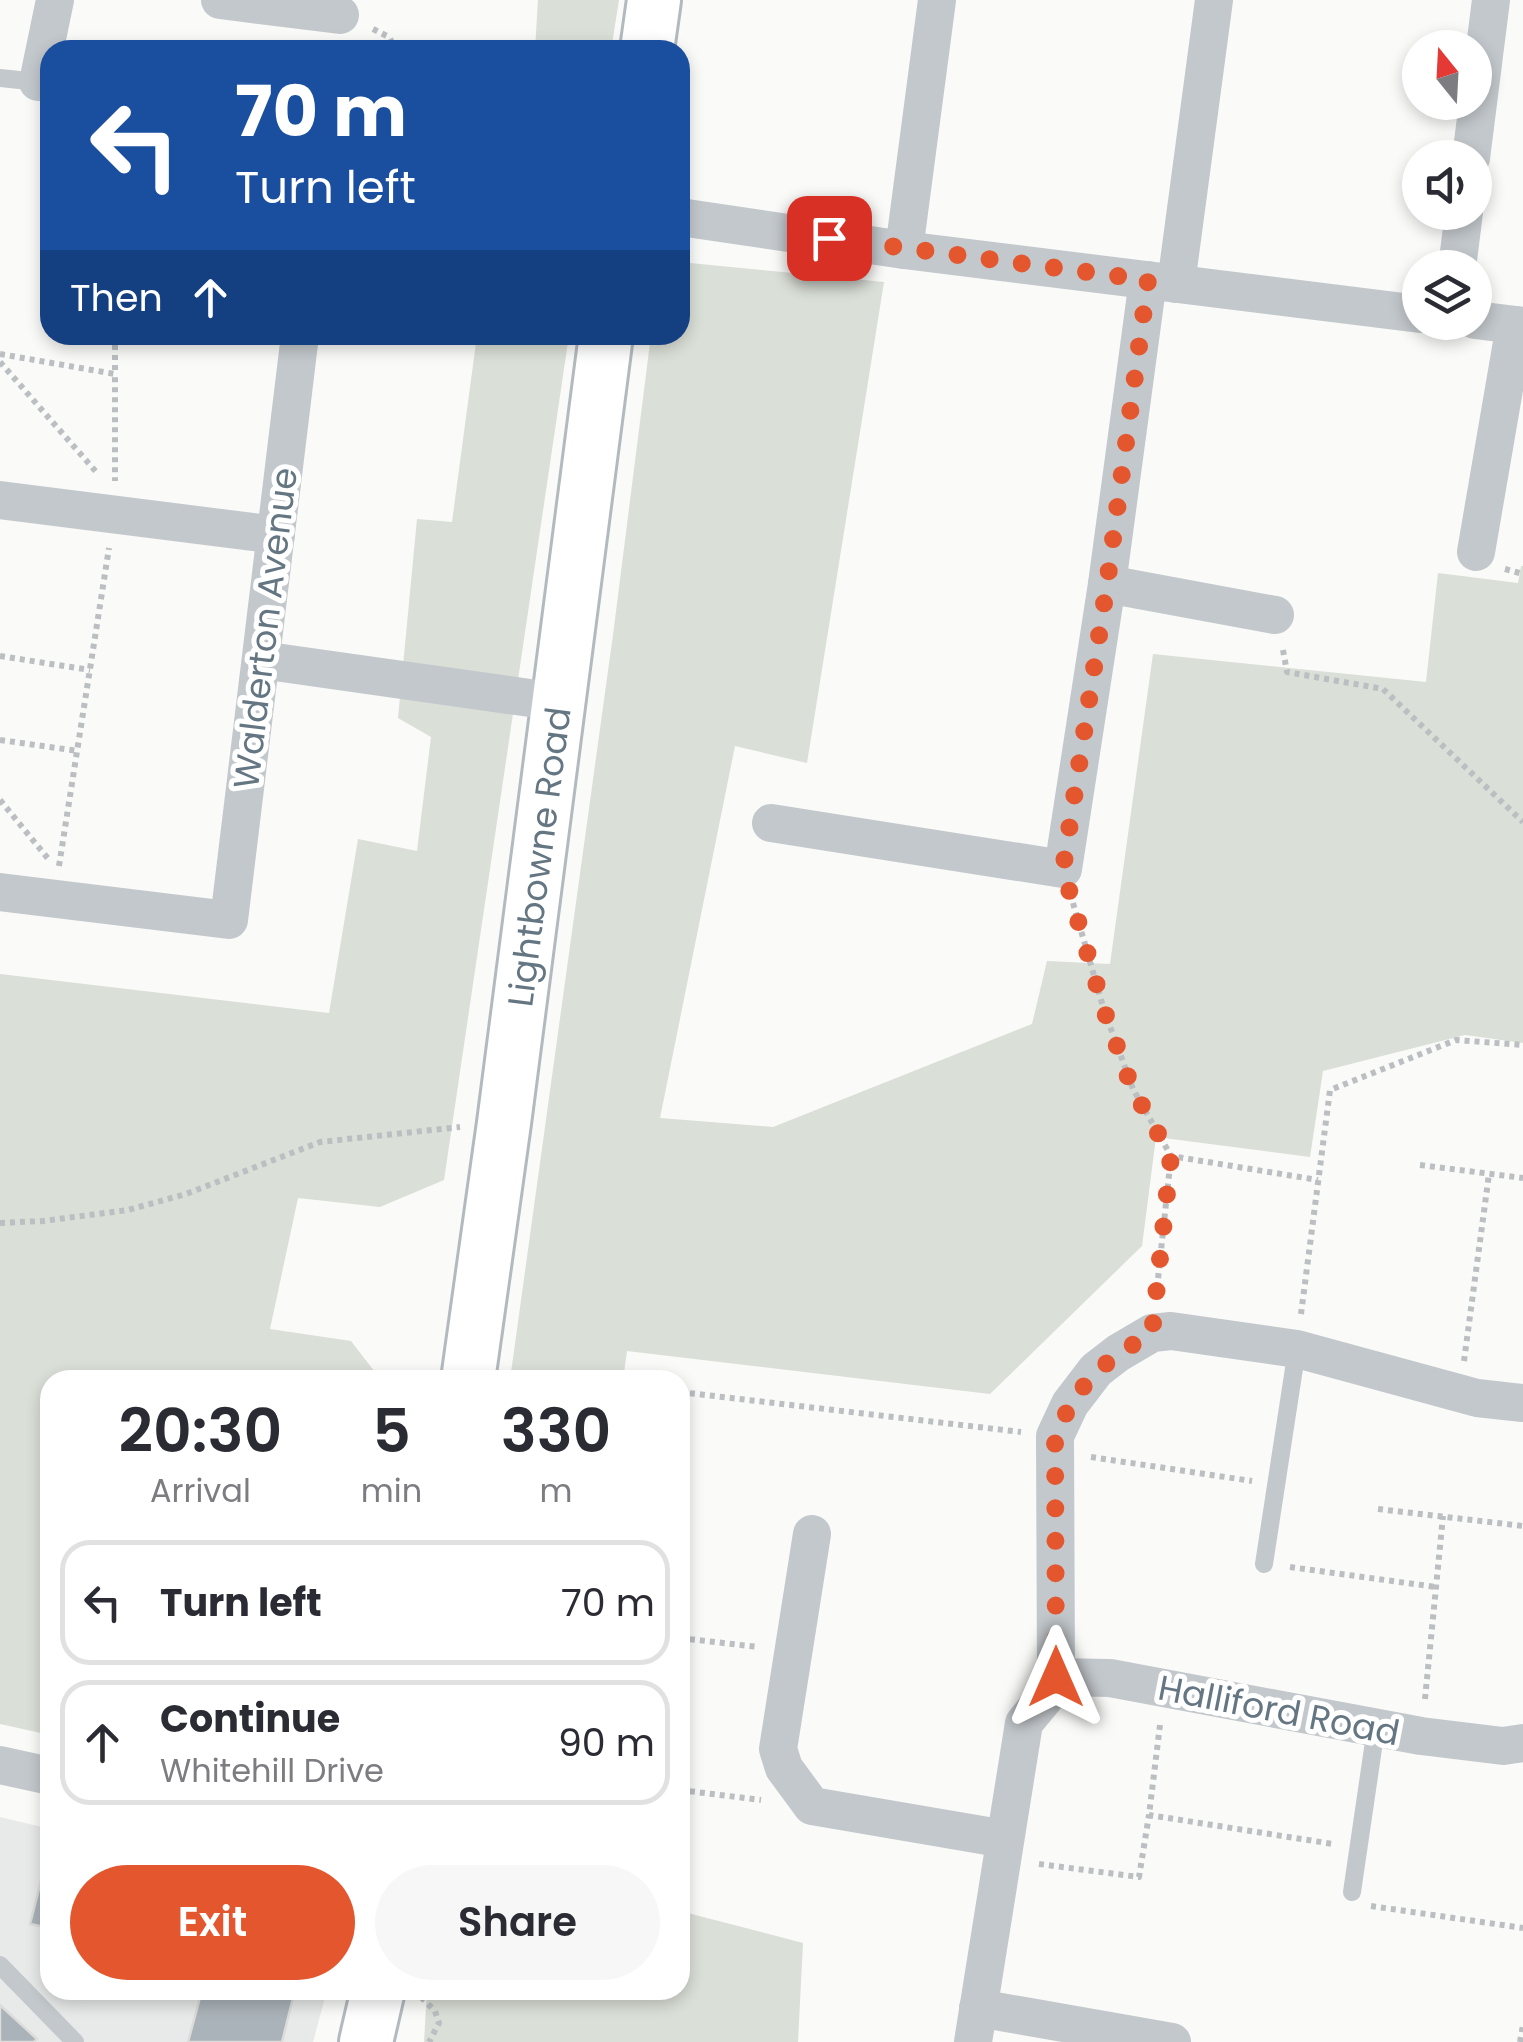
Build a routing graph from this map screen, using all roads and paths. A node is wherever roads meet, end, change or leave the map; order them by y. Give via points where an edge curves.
1 (55, 0) edge
2 (220, 0) edge
3 (654, 0) edge
4 (937, 0) edge
5 (1214, 0) edge
6 (1491, 0) edge
7 (340, 15) dead end
8 (47, 40) edge
9 (648, 40) edge
10 (40, 72) edge
11 (0, 78) edge
12 (38, 82) joint
13 (1473, 140) edge
14 (690, 218) edge
15 (904, 250) junction
16 (1162, 282) junction
17 (1402, 312) edge
18 (1492, 322) edge
19 (1519, 326) edge
20 (115, 345) edge
21 (299, 345) edge
22 (605, 345) edge
23 (0, 354) edge
24 (0, 362) edge
25 (115, 374) junction
26 (0, 500) edge
27 (114, 515) junction
28 (276, 535) junction
29 (1476, 552) dead end
30 (1107, 584) junction
31 (1275, 614) joint
32 (0, 656) edge
33 (261, 660) junction
34 (90, 670) junction
35 (558, 702) junction
36 (0, 740) edge
37 (78, 751) junction
38 (0, 800) edge
39 (771, 822) dead end
40 (1523, 822) edge
41 (1063, 869) junction
42 (0, 892) edge
43 (1523, 1045) edge
44 (504, 1123) junction
45 (1171, 1156) junction
46 (1420, 1165) dead end
47 (1489, 1174) junction
48 (1523, 1178) edge
49 (1318, 1180) junction
50 (0, 1223) edge
51 (1152, 1333) junction
52 (1297, 1349) junction
53 (469, 1370) edge
54 (1463, 1371) dead end
55 (690, 1393) edge
56 (1523, 1403) edge
57 (1055, 1444) junction
58 (1276, 1484) junction
59 (1378, 1509) dead end
60 (1443, 1516) junction
61 (1523, 1526) edge
62 (812, 1534) dead end
63 (1264, 1564) joint
64 (1436, 1587) junction
65 (690, 1639) edge
66 (794, 1651) junction
67 (1056, 1677) junction
68 (1165, 1688) junction
69 (1376, 1728) junction
70 (1421, 1736) junction
71 (1523, 1743) edge
72 (0, 1766) edge
73 (40, 1774) edge
74 (690, 1791) edge
75 (812, 1806) junction
76 (1148, 1815) junction
77 (1004, 1848) junction
78 (1359, 1848) junction
79 (1352, 1892) joint
80 (1523, 1928) edge
81 (0, 1965) edge
82 (394, 2000) edge
83 (414, 2000) edge
84 (975, 2025) edge
85 (1523, 2025) edge
86 (75, 2042) edge
87 (366, 2042) edge
88 (429, 2042) edge
89 (1172, 2042) edge
90 (1520, 2042) edge

1 - 8 street
2 - 7 street
3 - 9 main road
4 - 15 street
5 - 16 street
6 - 13 street
10 - 12 street
11 - 12 lane
14 - 15 street
15 - 16 street
16 - 17 street
16 - 30 street
18 - 19 street
19 - 29 street
20 - 25 path
21 - 28 street, Walderton Avenue
22 - 35 main road, Lightbowne Road
23 - 25 path
24 - 25 path via 114,494
26 - 27 street
27 - 28 street
27 - 34 path
28 - 33 street, Walderton Avenue
30 - 31 street
30 - 41 street
31 - 40 path via 1287,672 1384,690
32 - 34 path
33 - 35 street
33 - 42 street, Walderton Avenue via 230,920
34 - 37 path
35 - 44 main road, Lightbowne Road
36 - 37 path
37 - 38 path via 59,871
39 - 41 street
41 - 45 path via 1132,1088
43 - 49 path via 1456,1040 1330,1090
44 - 50 path via 320,1142 128,1210
44 - 53 main road, Lightbowne Road
45 - 49 path
45 - 51 path
46 - 47 path
47 - 48 path
47 - 54 path
49 - 52 path
51 - 52 street
51 - 57 street via 1096,1370 1070,1404
52 - 56 street via 1477,1398
52 - 58 lane
55 - 57 path
57 - 58 path
57 - 67 street
58 - 63 lane
59 - 60 path
60 - 61 path
60 - 64 path
62 - 66 street
63 - 64 path
64 - 70 path
65 - 66 path
66 - 75 street via 778,1749
67 - 68 street, Halliford Road
67 - 77 street via 1024,1723
68 - 69 street, Halliford Road
68 - 76 path
69 - 70 street, Halliford Road
69 - 78 lane
70 - 71 street, Halliford Road
72 - 73 street
74 - 75 path
75 - 77 street
76 - 77 path via 1138,1878
76 - 78 path
77 - 84 street
78 - 79 lane
79 - 80 path via 1350,1903
81 - 86 lane
82 - 87 main road
83 - 88 path via 434,2011 438,2024
84 - 89 street
85 - 90 path

